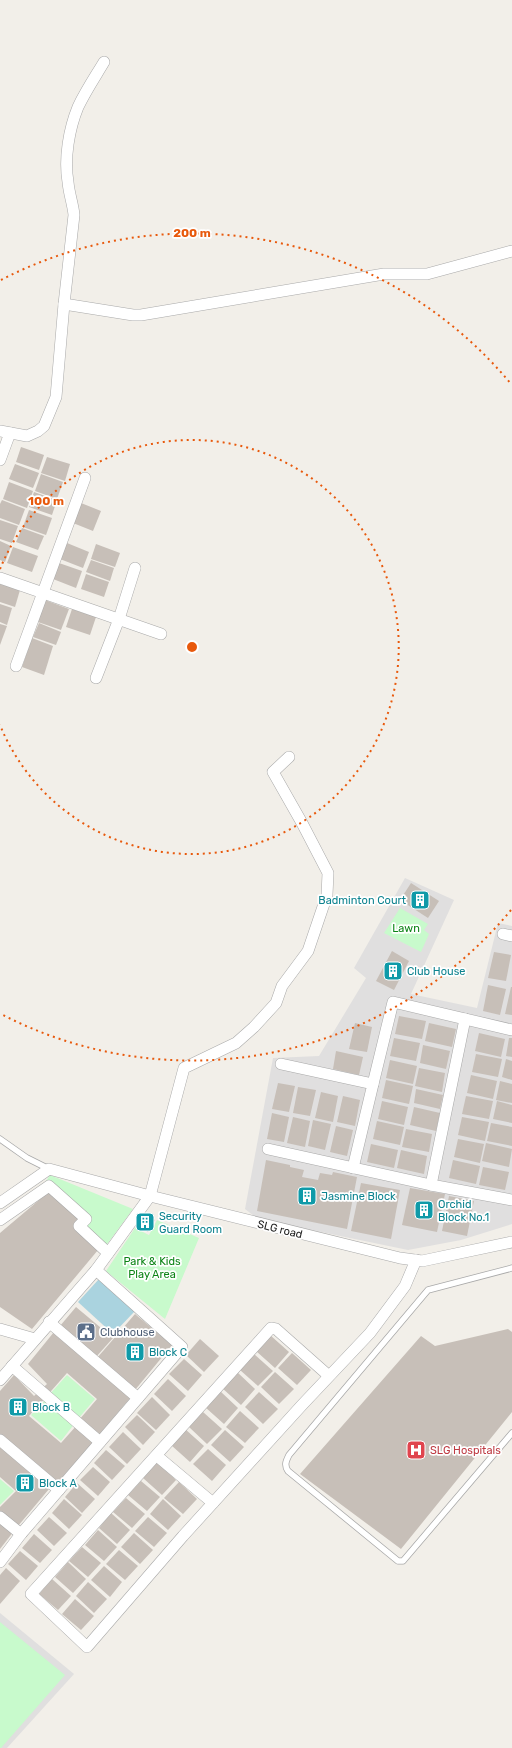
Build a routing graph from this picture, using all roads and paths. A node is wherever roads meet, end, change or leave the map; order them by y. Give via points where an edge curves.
1 (104, 62) dead end
2 (512, 251) edge
3 (64, 304) junction
4 (5, 432) edge
5 (0, 460) edge
6 (85, 478) dead end
7 (136, 568) dead end
8 (0, 578) edge
9 (44, 593) junction
10 (120, 619) junction
11 (161, 634) dead end
12 (16, 666) dead end
13 (96, 678) dead end
14 (290, 757) dead end
15 (465, 1019) junction
16 (512, 1030) edge
17 (281, 1064) dead end
18 (373, 1084) junction
19 (0, 1139) edge
20 (268, 1149) dead end
21 (353, 1168) junction
22 (49, 1169) junction
23 (431, 1184) junction
24 (150, 1196) junction
25 (512, 1200) edge
26 (0, 1203) edge
27 (0, 1220) edge
28 (512, 1242) edge
29 (108, 1253) junction
30 (416, 1260) junction
31 (512, 1268) edge
32 (96, 1270) junction
33 (49, 1322) junction
34 (0, 1329) edge
35 (35, 1339) junction
36 (12, 1366) junction
37 (329, 1376) junction
38 (0, 1380) edge
39 (138, 1398) junction
40 (512, 1433) edge
41 (0, 1440) edge
42 (100, 1442) junction
43 (158, 1456) junction
44 (59, 1490) junction
45 (213, 1503) junction
46 (0, 1517) edge
47 (21, 1534) junction
48 (0, 1562) edge

1 - 3 street via 78,107 70,137 67,157 68,183 74,215
2 - 3 street via 427,274 384,274 141,315
3 - 4 street via 56,397 44,426 27,436
4 - 5 street
6 - 9 street
7 - 10 street
8 - 9 street
9 - 10 street
9 - 12 street
10 - 11 street
10 - 13 street
14 - 24 street via 273,772 328,873 327,895 308,951 282,986 276,1003 236,1043 184,1068
15 - 16 street
15 - 18 street via 393,1002
15 - 23 street
17 - 18 street
18 - 21 street
19 - 22 lane via 26,1158
20 - 21 street
21 - 23 street
22 - 24 street, SLG road
22 - 26 street
23 - 25 street
24 - 29 street
24 - 30 street, SLG road
27 - 29 street via 49,1186 86,1219 80,1228
28 - 30 street, SLG road
29 - 32 street
30 - 37 street via 405,1286 370,1333
31 - 40 lane via 428,1290 289,1455 285,1467 398,1561 403,1561
32 - 33 street
32 - 39 street via 182,1347
33 - 35 street
33 - 39 street
34 - 35 street
35 - 36 street
36 - 38 street
36 - 42 street
37 - 43 street via 276,1328 271,1328
37 - 45 street
39 - 42 street
41 - 44 street
42 - 44 street
43 - 45 street
43 - 45 street via 31,1594 87,1647
44 - 47 street
46 - 47 street
47 - 48 street

